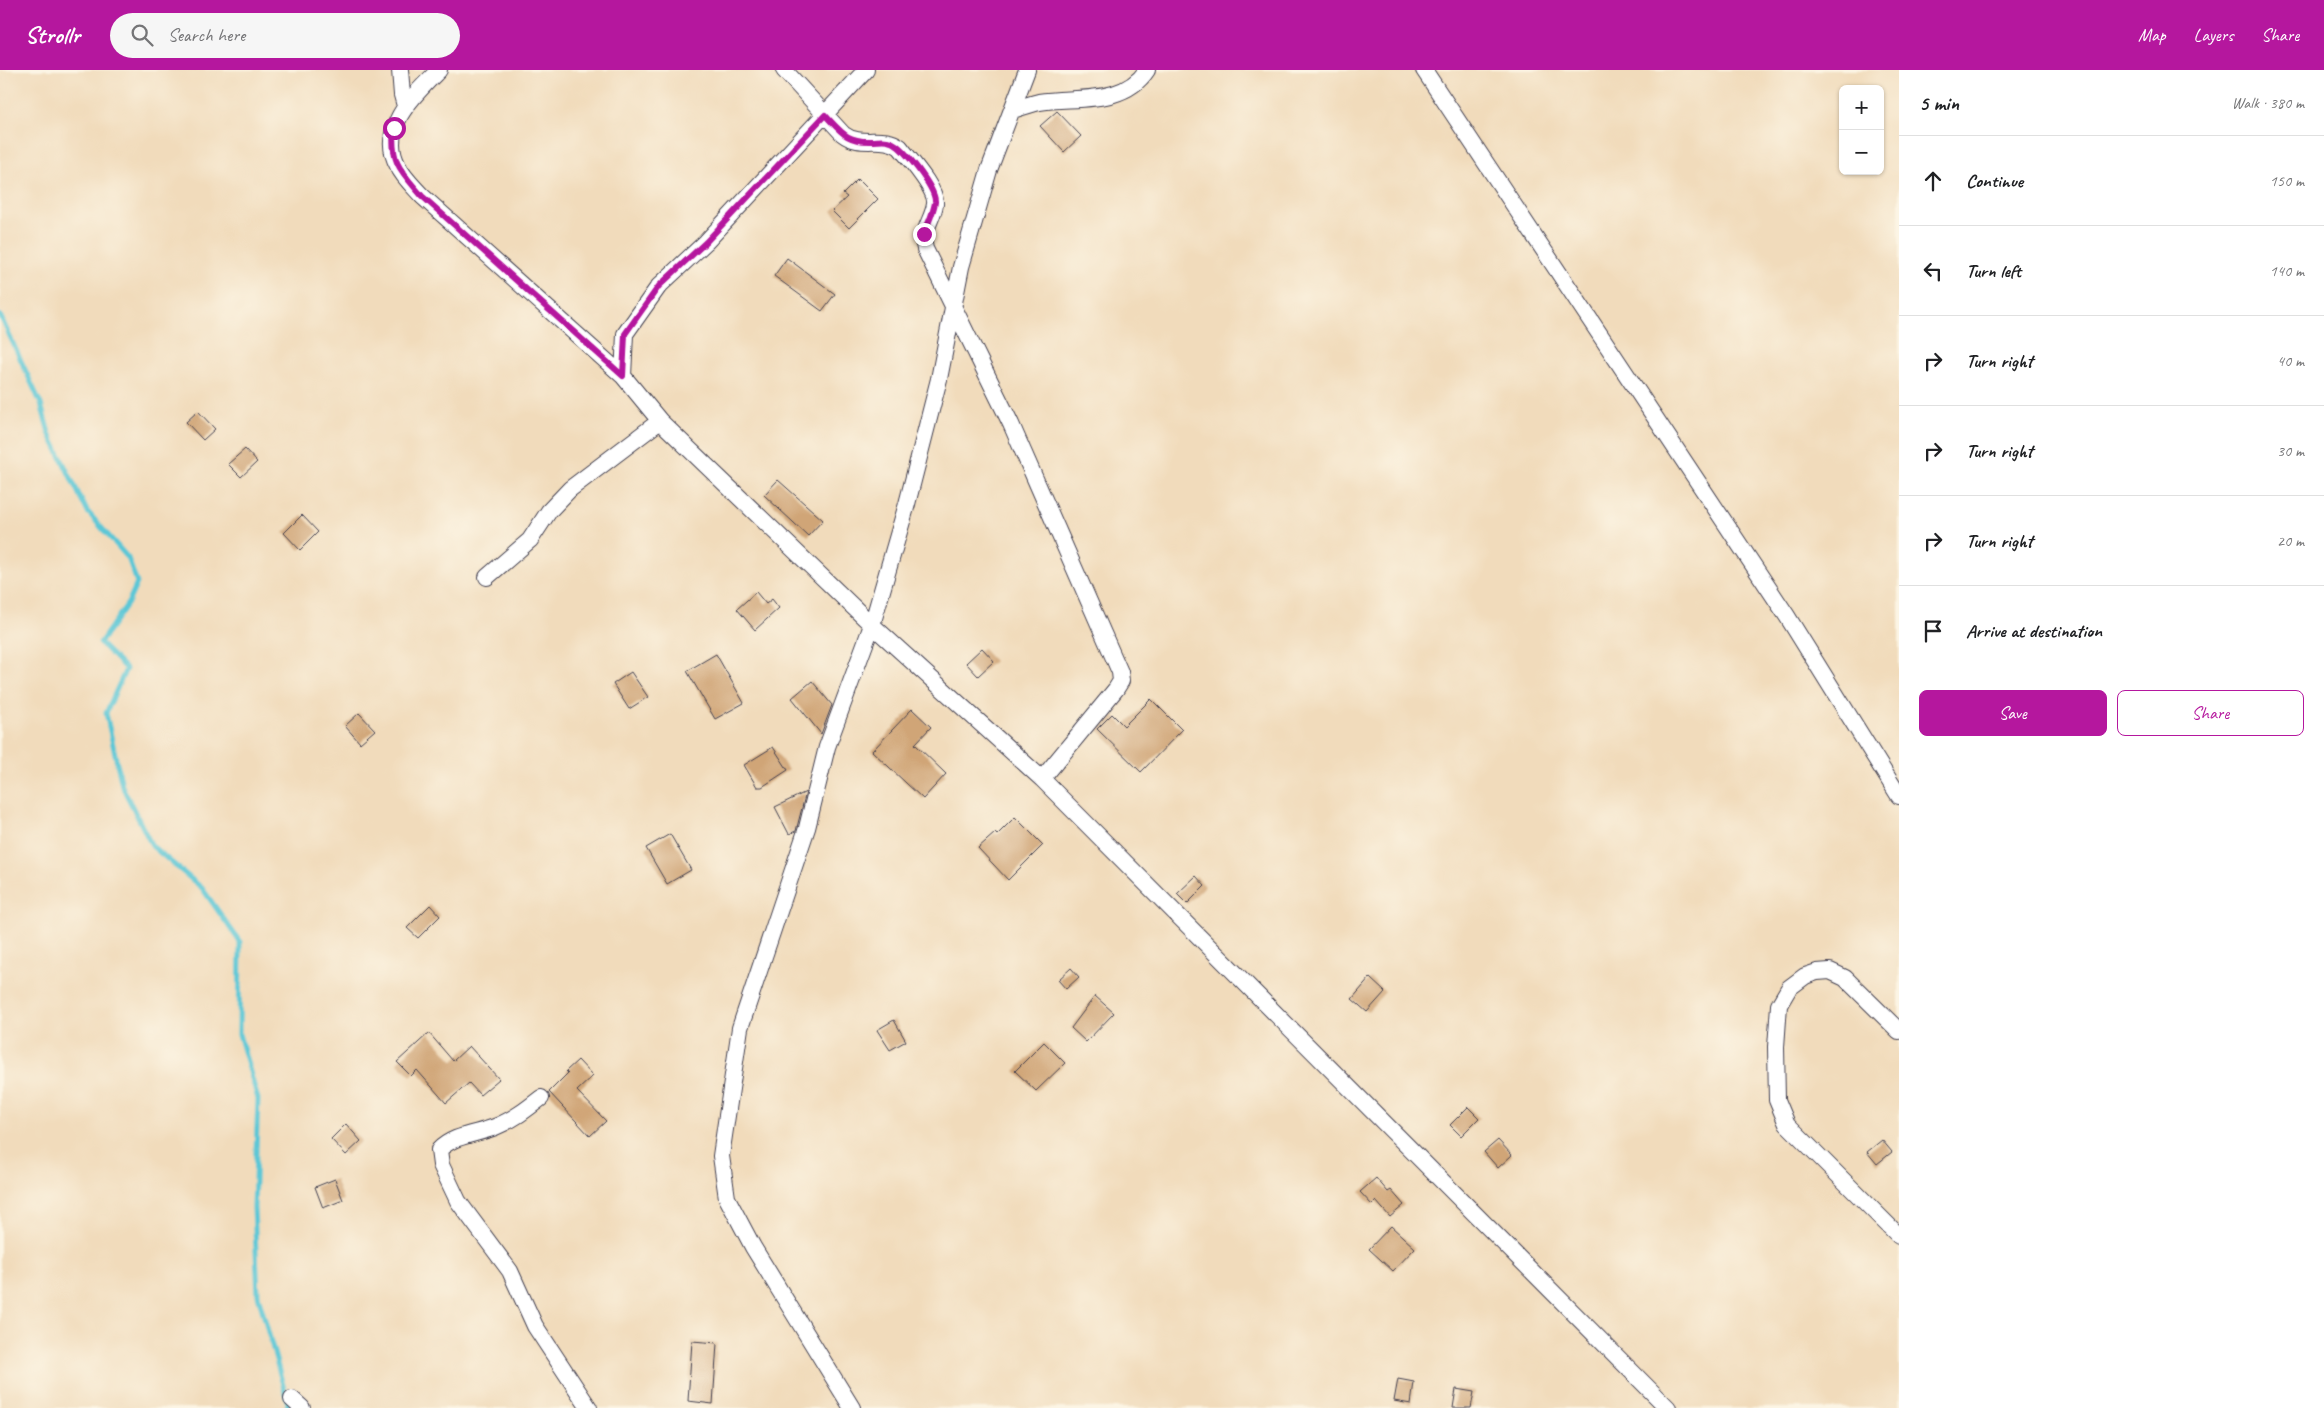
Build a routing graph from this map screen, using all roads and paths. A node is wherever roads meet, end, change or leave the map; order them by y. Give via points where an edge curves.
1 (400, 70) edge
2 (439, 70) edge
3 (784, 70) edge
4 (866, 70) edge
5 (1027, 70) edge
6 (1147, 70) edge
7 (1424, 70) edge
8 (405, 106) junction
9 (1013, 110) junction
10 (825, 115) junction
11 (954, 305) junction
12 (623, 376) junction
13 (660, 421) junction
14 (487, 577) dead end
15 (872, 625) junction
16 (1042, 779) junction
17 (1899, 796) edge
18 (1899, 1031) edge
19 (541, 1098) dead end
20 (1899, 1236) edge
21 (589, 1408) edge
22 (852, 1408) edge
23 (1668, 1408) edge

1 - 8 street
2 - 8 street
3 - 10 street
4 - 10 street
5 - 9 street
6 - 9 street via 1142,78 1125,90 1101,98 1039,102
7 - 17 street via 1787,616
8 - 12 street via 394,128 392,147 398,166 422,196
9 - 11 street via 989,170 961,267
10 - 11 street via 850,140 888,140 900,147 930,187 935,203 923,242
10 - 12 street via 654,293 625,334
11 - 15 street via 939,379
11 - 16 street via 1011,424 1120,672 1121,680 1116,689
12 - 13 street
13 - 14 street via 570,489 549,511 530,540
13 - 15 street
15 - 16 street
15 - 22 street via 827,747 807,828 740,1028 721,1156 727,1198 753,1247
16 - 23 street
18 - 20 street via 1845,978 1830,971 1817,972 1789,988 1779,1005 1776,1046 1777,1100 1787,1124
19 - 21 street via 525,1111 496,1126 446,1143 439,1150 441,1165 458,1201 510,1272 535,1326

